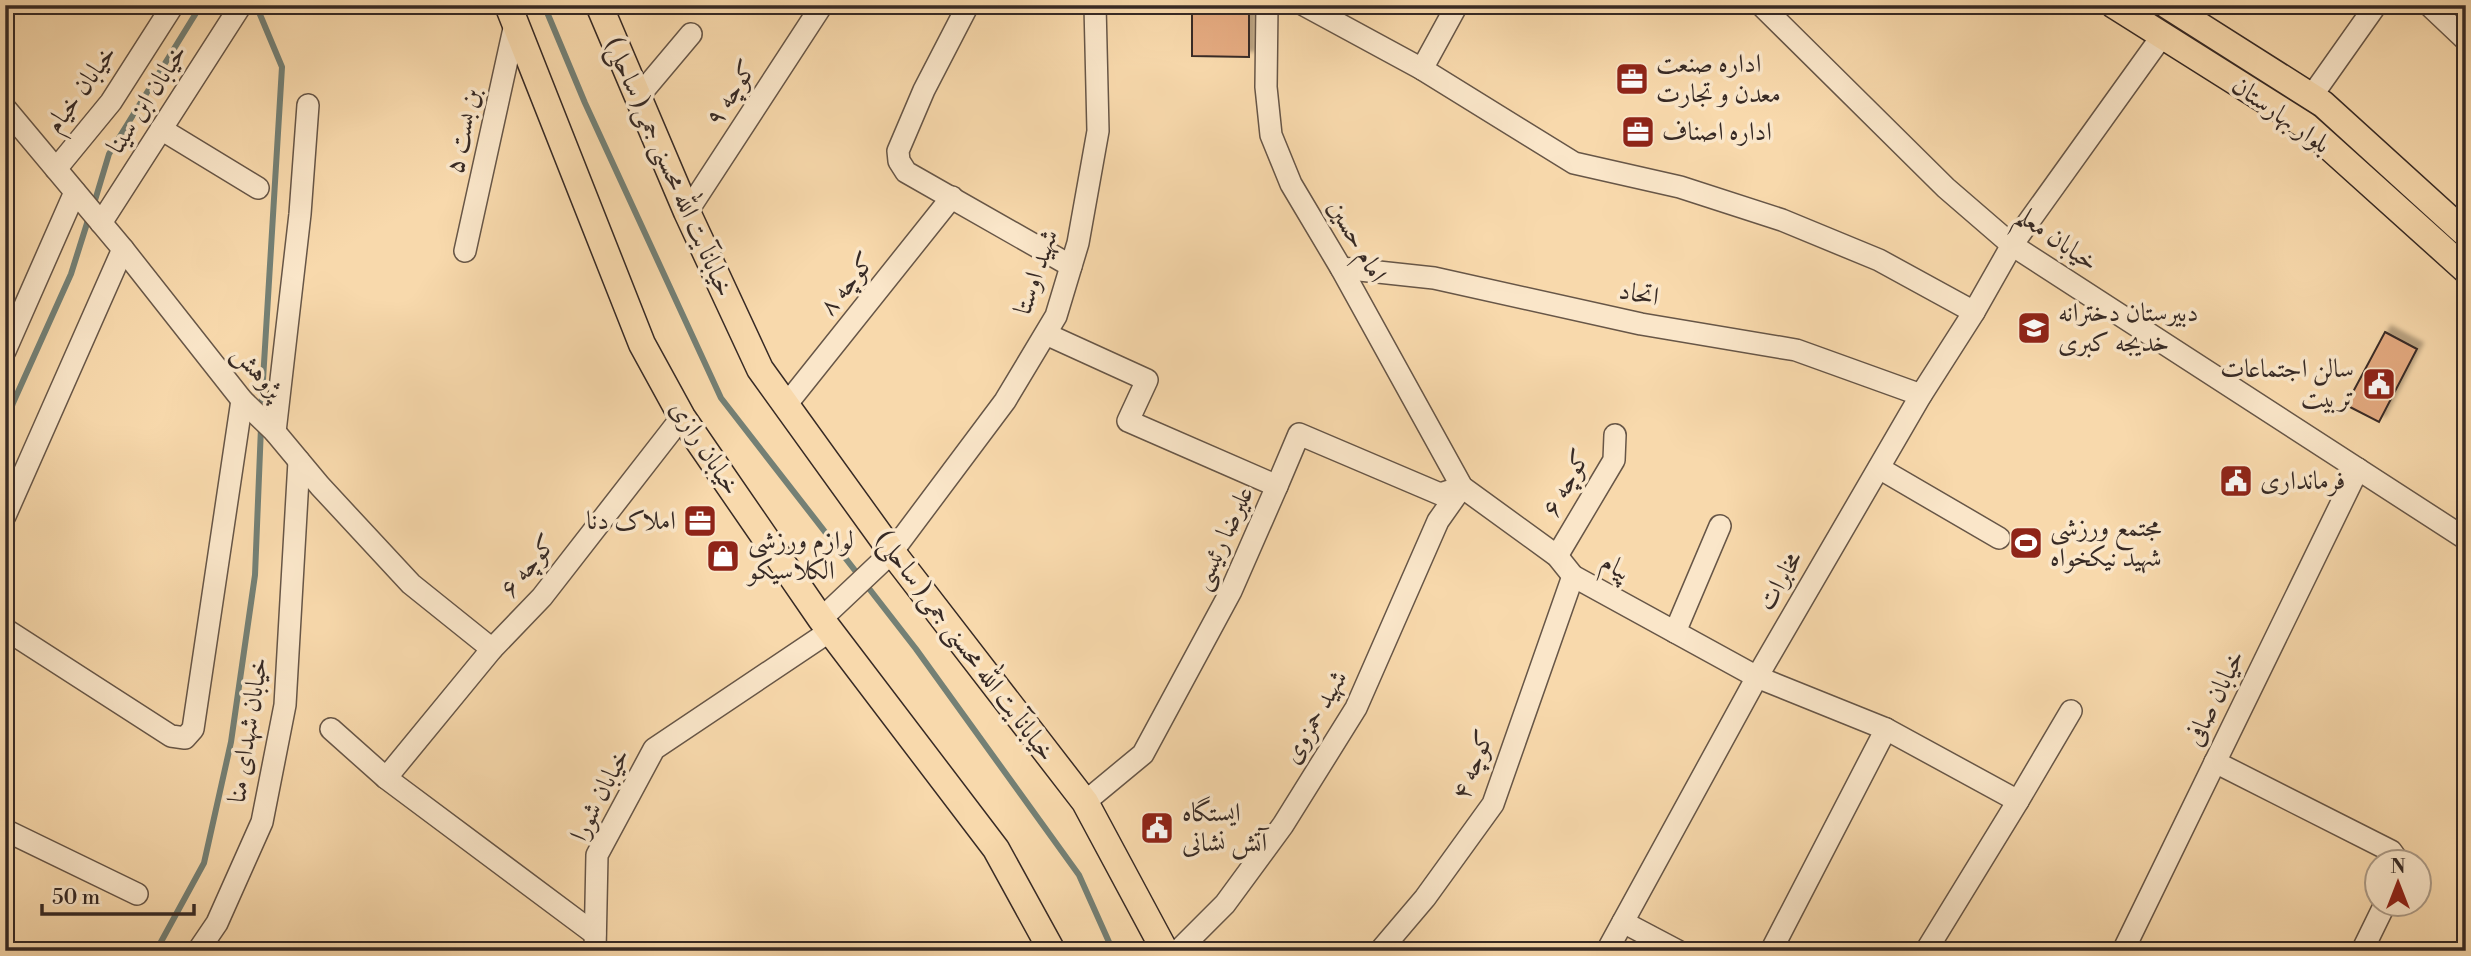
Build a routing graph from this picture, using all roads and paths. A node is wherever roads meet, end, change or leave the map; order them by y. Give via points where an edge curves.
1 (173, 5) edge
2 (241, 5) edge
3 (599, 5) edge
4 (822, 5) edge
5 (968, 5) edge
6 (1095, 5) edge
7 (1267, 5) edge
8 (1304, 5) edge
9 (1457, 5) edge
10 (1761, 5) edge
11 (2113, 5) edge
12 (2167, 5) edge
13 (2376, 5) edge
14 (2429, 5) edge
15 (512, 15) edge
16 (691, 34) dead end
17 (2162, 36) junction
18 (2466, 40) edge
19 (1422, 69) junction
20 (638, 97) junction
21 (2311, 97) junction
22 (308, 105) dead end
23 (5, 108) edge
24 (162, 129) junction
25 (56, 169) junction
26 (258, 188) dead end
27 (75, 192) junction
28 (952, 197) junction
29 (687, 212) junction
30 (101, 223) junction
31 (2466, 233) edge
32 (2012, 245) junction
33 (123, 249) junction
34 (465, 251) dead end
35 (1071, 267) junction
36 (1341, 268) junction
37 (2466, 270) edge
38 (1974, 312) junction
39 (1046, 334) junction
40 (5, 351) edge
41 (1921, 395) junction
42 (246, 403) junction
43 (786, 405) junction
44 (681, 417) junction
45 (274, 431) junction
46 (1615, 435) dead end
47 (299, 461) junction
48 (1879, 468) junction
49 (2358, 469) junction
50 (1277, 486) junction
51 (1462, 487) junction
52 (5, 516) edge
53 (1720, 526) dead end
54 (1999, 538) dead end
55 (2466, 539) edge
56 (892, 552) junction
57 (1557, 556) junction
58 (1573, 576) junction
59 (825, 625) junction
60 (5, 629) edge
61 (1675, 632) junction
62 (492, 649) junction
63 (1756, 677) junction
64 (2071, 711) dead end
65 (331, 729) dead end
66 (1886, 729) junction
67 (2215, 762) junction
68 (386, 778) junction
69 (2018, 801) junction
70 (1085, 802) junction
71 (5, 830) edge
72 (2385, 848) edge
73 (137, 894) dead end
74 (2378, 918) edge
75 (1623, 922) junction
76 (595, 942) edge
77 (198, 951) edge
78 (1052, 951) edge
79 (1166, 951) edge
80 (1178, 951) edge
81 (1380, 951) edge
82 (1606, 951) edge
83 (1678, 951) edge
84 (1771, 951) edge
85 (1926, 951) edge
86 (2123, 951) edge
87 (2362, 951) edge

1 - 25 street, خیابان خیام via 111,102
2 - 24 street, خیابان ابن سینا
3 - 20 main road, خیابانآیت الله محسنی جمی( ساحلی)
4 - 29 street, کوچه ۹
5 - 28 street via 923,90 898,151 906,172
6 - 35 street, شهید اوستا via 1098,131
7 - 36 street, امام حسین via 1266,87 1271,135 1291,184
8 - 19 street
9 - 19 street
10 - 32 street, خیابان معلم via 1946,188
11 - 17 main road, بلوار بهارستان
12 - 21 main road, بلوار بهارستان
13 - 21 street
14 - 18 street
15 - 34 street, بن بست ۵
15 - 44 main road, خیابان رازی via 642,344
16 - 20 street
17 - 32 street, مخابرات
17 - 37 main road, بلوار بهارستان via 2306,126
19 - 38 street via 1574,163 1680,187 1782,220 1879,260
20 - 29 main road, خیابانآیت الله محسنی جمی( ساحلی)
21 - 31 main road, بلوار بهارستان
22 - 45 street via 292,299
23 - 25 street, پژوهش
24 - 26 street
24 - 30 street, خیابان ابن سینا
25 - 27 street, پژوهش
27 - 30 street, پژوهش
27 - 40 street
28 - 35 street
28 - 43 street, کوچه ۸
29 - 43 main road, خیابانآیت الله محسنی جمی( ساحلی) via 760,369
30 - 33 street, پژوهش
32 - 38 street, مخابرات
32 - 49 street, خیابان معلم
33 - 42 street, پژوهش
33 - 52 street
35 - 39 street, شهید اوستا
36 - 41 street, اتحاد via 1434,278 1641,324 1796,350
36 - 51 street, امام حسین
38 - 41 street, مخابرات
39 - 50 street, علیرضا رئیسی via 1147,380 1128,421
39 - 56 street, شهید اوستا via 1005,401
41 - 48 street, مخابرات
42 - 45 street, پژوهش
42 - 60 street via 193,729 185,738 171,736
43 - 56 main road, خیابانآیت الله محسنی جمی( ساحلی)
44 - 59 main road, خیابان رازی
44 - 62 street, کوچه ۶ via 542,597
45 - 47 street, پژوهش
46 - 57 street, کوچه ۶ via 1614,460
47 - 62 street, پژوهش via 411,584
47 - 77 street, خیابان شهدای منا via 285,705 262,822 217,923
48 - 54 street
48 - 63 street, مخابرات
49 - 55 street, خیابان معلم
49 - 67 street, خیابان صافی
50 - 51 street via 1299,434 1440,494
50 - 70 street, علیرضا رئیسی via 1231,591 1143,754
51 - 57 street, پیام
51 - 80 street, شهید حمزوی via 1438,521 1356,708 1242,882
53 - 61 street
56 - 59 street, شهید اوستا
56 - 70 main road, خیابانآیت الله محسنی جمی( ساحلی)
57 - 58 street, پیام
58 - 61 street, پیام
58 - 81 street, کوچه ۴ via 1493,804
59 - 76 street, خیابان شورا via 654,749 597,855
59 - 78 main road, خیابان رازی via 996,849
61 - 63 street, پیام
62 - 68 street, کوچه ۶
63 - 66 street, پیام
63 - 75 street, مخابرات
64 - 69 street
65 - 68 street
66 - 69 street, پیام
66 - 84 street
67 - 72 street
67 - 86 street, خیابان صافی
68 - 76 street
69 - 85 street
70 - 79 main road, خیابانآیت الله محسنی جمی( ساحلی)
71 - 73 street
74 - 87 street
75 - 82 street, مخابرات
75 - 83 street

